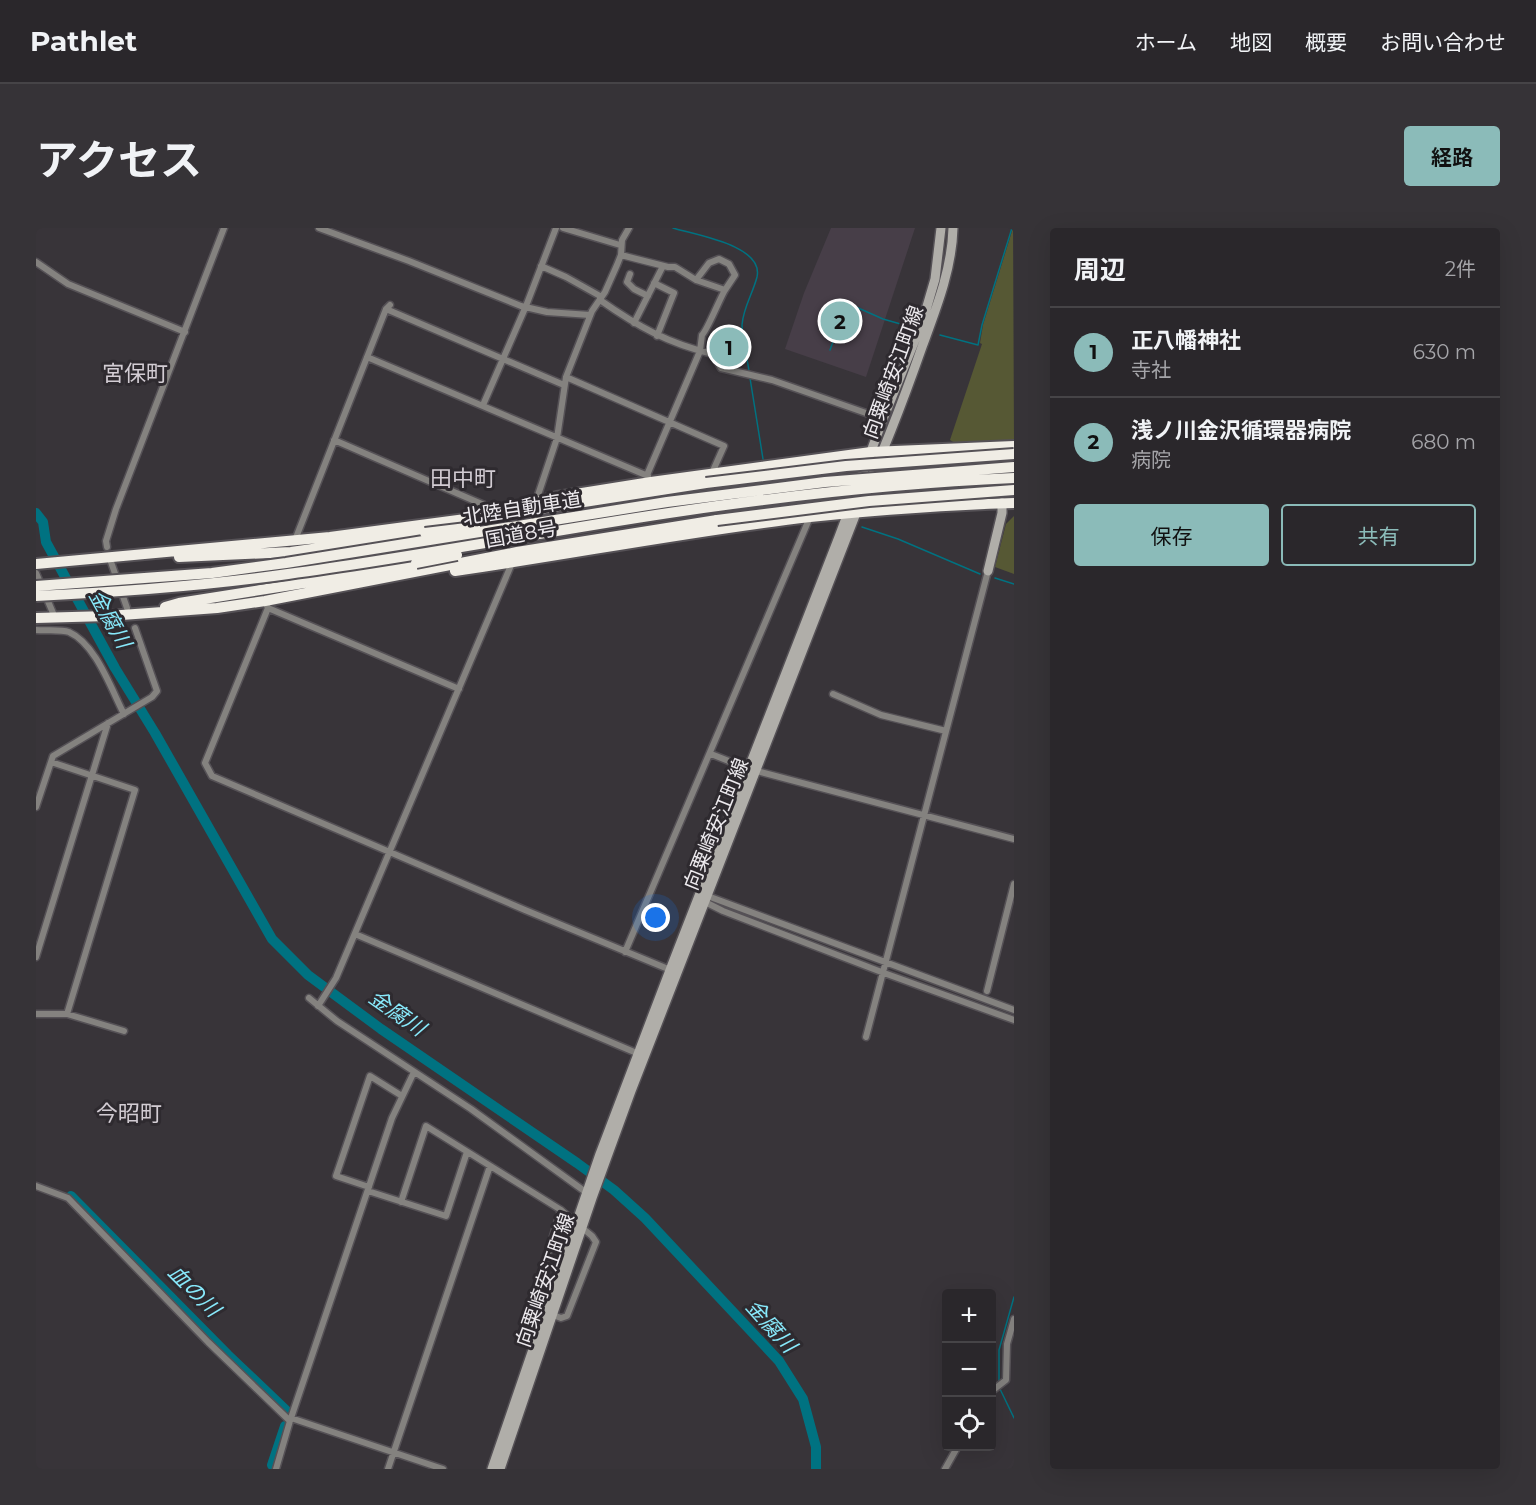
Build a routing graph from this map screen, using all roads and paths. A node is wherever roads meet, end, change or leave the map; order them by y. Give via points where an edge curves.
1 (224, 228) edge
2 (319, 228) edge
3 (555, 228) edge
4 (563, 228) edge
5 (629, 228) edge
6 (941, 228) edge
7 (952, 228) edge
8 (620, 244) junction
9 (621, 255) junction
10 (36, 262) edge
11 (541, 266) junction
12 (663, 266) junction
13 (630, 274) dead end
14 (696, 279) junction
15 (654, 282) junction
16 (725, 290) junction
17 (648, 296) junction
18 (600, 300) junction
19 (526, 306) junction
20 (590, 315) junction
21 (634, 323) junction
22 (185, 332) junction
23 (657, 336) junction
24 (700, 351) junction
25 (367, 357) junction
26 (503, 358) junction
27 (566, 378) junction
28 (564, 385) junction
29 (483, 405) junction
30 (883, 419) junction
31 (669, 422) junction
32 (557, 438) junction
33 (334, 440) junction
34 (1014, 446) edge
35 (871, 452) junction
36 (884, 452) junction
37 (1014, 454) edge
38 (1014, 468) edge
39 (649, 478) junction
40 (709, 478) junction
41 (1014, 478) edge
42 (1014, 490) edge
43 (1008, 503) edge
44 (535, 506) junction
45 (620, 510) junction
46 (852, 513) junction
47 (495, 514) junction
48 (810, 517) junction
49 (589, 526) junction
50 (295, 541) junction
51 (107, 547) dead end
52 (517, 552) junction
53 (90, 558) junction
54 (111, 562) dead end
55 (39, 563) edge
56 (512, 563) junction
57 (988, 571) joint
58 (36, 573) edge
59 (381, 580) junction
60 (36, 586) edge
61 (36, 596) edge
62 (266, 605) junction
63 (128, 608) dead end
64 (53, 613) dead end
65 (142, 614) junction
66 (36, 618) edge
67 (135, 628) dead end
68 (36, 630) edge
69 (459, 689) junction
70 (834, 694) dead end
71 (125, 713) junction
72 (108, 723) junction
73 (946, 731) junction
74 (711, 754) junction
75 (51, 762) junction
76 (753, 769) junction
77 (93, 776) junction
78 (36, 807) edge
79 (924, 816) junction
80 (1014, 839) edge
81 (390, 852) junction
82 (1014, 884) edge
83 (704, 898) junction
84 (355, 934) junction
85 (625, 952) junction
86 (36, 957) edge
87 (886, 963) junction
88 (674, 971) junction
89 (884, 973) junction
90 (987, 990) dead end
91 (309, 998) dead end
92 (318, 1004) junction
93 (1014, 1010) edge
94 (36, 1014) edge
95 (67, 1014) junction
96 (1014, 1020) edge
97 (124, 1030) dead end
98 (866, 1037) dead end
99 (642, 1055) junction
100 (414, 1072) junction
101 (402, 1096) junction
102 (467, 1152) junction
103 (490, 1167) junction
104 (36, 1186) edge
105 (369, 1189) junction
106 (590, 1195) junction
107 (401, 1202) junction
108 (561, 1210) junction
109 (571, 1218) dead end
110 (586, 1231) dead end
111 (549, 1313) junction
112 (1014, 1319) edge
113 (996, 1388) edge
114 (290, 1419) junction
115 (955, 1451) edge
116 (393, 1452) junction
117 (276, 1469) edge
118 (387, 1469) edge
119 (443, 1469) edge
120 (492, 1469) edge
121 (500, 1469) edge
122 (945, 1469) edge

1 - 22 street
2 - 19 street
3 - 11 street
4 - 8 street
5 - 8 street
6 - 30 main road, 向粟崎安江町線 via 931,296
7 - 36 main road, 向粟崎安江町線 via 938,302
8 - 9 street
9 - 12 street
9 - 18 street
10 - 22 street via 68,284
11 - 18 street via 600,296
11 - 19 street
12 - 14 street via 675,267
12 - 15 street
13 - 17 street via 627,282
14 - 16 street
14 - 16 street via 709,263 720,259 729,264 735,275
15 - 17 street
15 - 23 street via 674,293
16 - 24 street via 702,335
17 - 21 street
18 - 20 street
18 - 21 street
19 - 20 street via 547,312
19 - 26 street
20 - 27 street
21 - 23 street
22 - 51 street via 116,509 105,541
23 - 24 street
24 - 30 street via 713,354 721,368
24 - 31 street
25 - 26 street via 388,307
25 - 29 street
25 - 33 street
26 - 28 street
26 - 29 street
27 - 28 street
27 - 31 street
28 - 32 street
29 - 32 street
30 - 35 main road, 向粟崎安江町線
31 - 39 street
31 - 40 street via 724,446
32 - 39 street
32 - 44 street
33 - 47 street via 490,508
33 - 50 street
34 - 36 highway
35 - 36 highway
35 - 40 highway
35 - 46 main road, 向粟崎安江町線
36 - 46 main road, 向粟崎安江町線
37 - 40 highway, 国道8号, bridge
38 - 45 highway, 北陸自動車道, bridge via 825,482
39 - 40 highway
39 - 44 highway
40 - 44 highway, 国道8号
41 - 49 highway, 北陸自動車道, bridge via 816,494
42 - 52 highway, 国道8号, bridge via 869,501
43 - 46 highway
43 - 57 main road
44 - 47 highway, 国道8号
44 - 52 street
45 - 53 highway, bridge via 309,549 203,557
45 - 60 highway, 北陸自動車道, bridge via 286,563 200,574
46 - 48 highway
46 - 76 main road, 向粟崎安江町線
47 - 50 highway, 国道8号
48 - 56 highway
48 - 74 street
49 - 61 highway, 北陸自動車道, bridge via 286,574 144,590
49 - 65 highway, bridge via 323,580 178,603
50 - 53 highway, 国道8号
52 - 59 highway, 国道8号
53 - 55 highway, 国道8号
54 - 63 street
56 - 59 highway
56 - 69 street
57 - 73 street
58 - 64 street
59 - 62 highway, 国道8号
62 - 65 highway, 国道8号
62 - 69 street
62 - 81 street via 205,763 212,776
65 - 66 highway, 国道8号
67 - 71 street via 157,691
68 - 71 street via 59,628 86,645
69 - 81 street
70 - 73 street via 881,715
71 - 72 street
72 - 75 street via 53,756
72 - 77 street
73 - 79 street
74 - 76 street
74 - 85 street
75 - 77 street
75 - 78 street
76 - 79 street
76 - 83 main road, 向粟崎安江町線
77 - 86 street
77 - 95 street via 135,790
79 - 80 street
79 - 87 street
81 - 84 street
81 - 85 street
82 - 90 street
83 - 87 street
83 - 88 main road, 向粟崎安江町線
83 - 89 street
84 - 92 street via 336,978
84 - 99 street
85 - 88 street
87 - 89 street
87 - 93 street
88 - 99 main road, 向粟崎安江町線
89 - 96 street
89 - 98 street
91 - 92 street
92 - 100 street
94 - 95 street
95 - 97 street
99 - 106 main road, 向粟崎安江町線
100 - 101 street
100 - 106 street
101 - 105 street
101 - 105 street via 370,1076 336,1176
102 - 103 street
102 - 107 street via 446,1216
102 - 107 street via 426,1126
103 - 108 street
103 - 116 street
104 - 114 street via 68,1198 208,1342
105 - 107 street
105 - 114 street
106 - 111 main road, 向粟崎安江町線
108 - 109 street
108 - 111 street via 533,1302 534,1308
110 - 111 street via 596,1242 567,1316
111 - 120 main road, 向粟崎安江町線
111 - 121 main road, 向粟崎安江町線
112 - 113 street via 1007,1344 1006,1380
114 - 116 street
114 - 117 street
115 - 122 street
116 - 118 street
116 - 119 street

